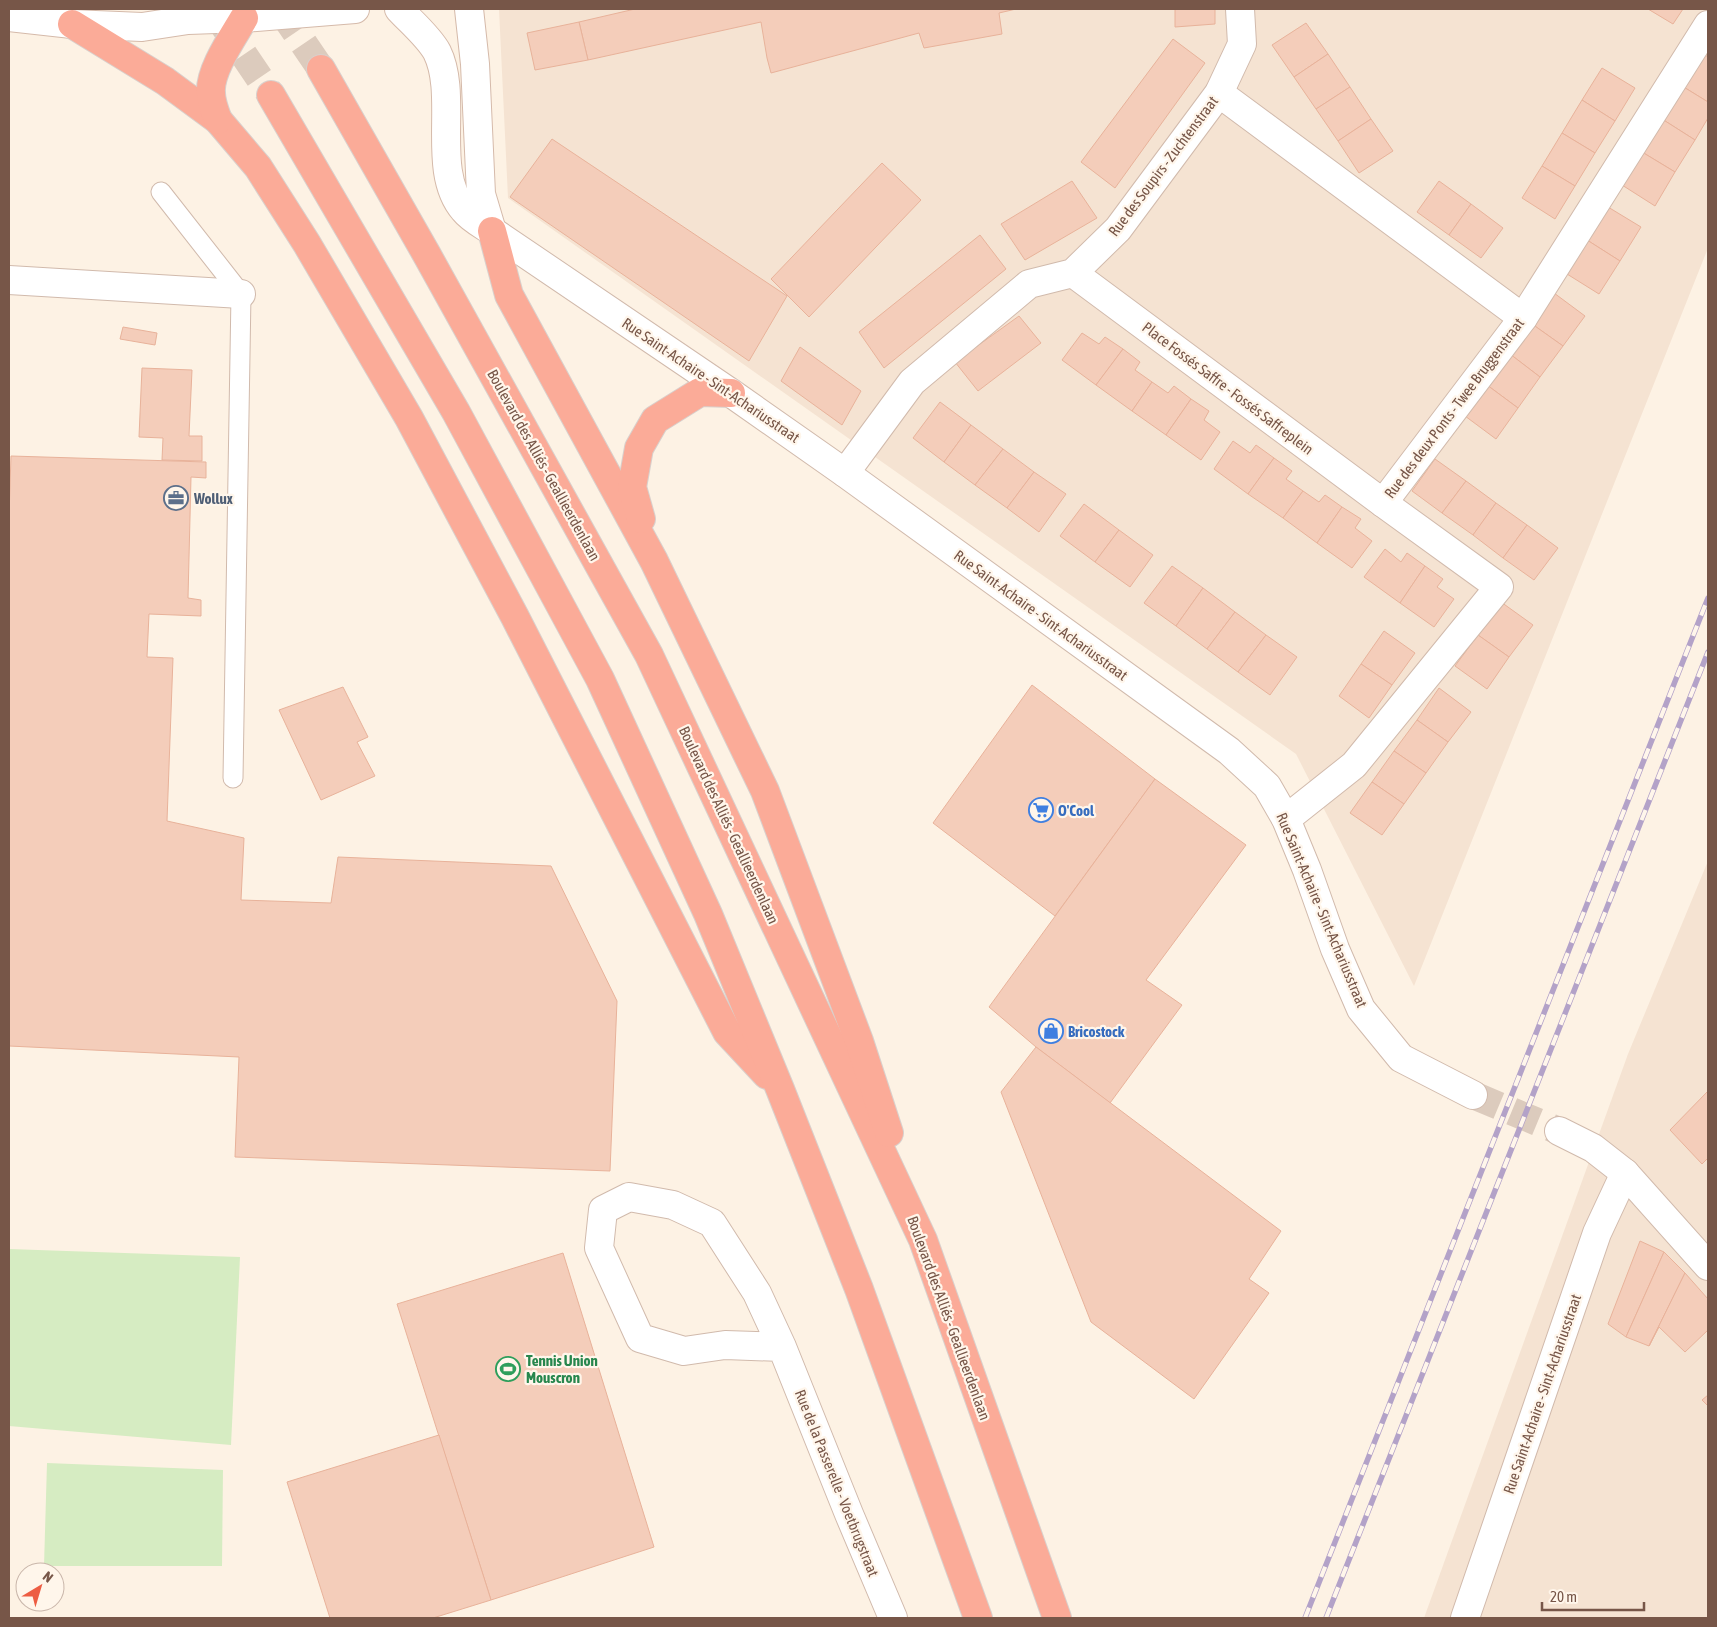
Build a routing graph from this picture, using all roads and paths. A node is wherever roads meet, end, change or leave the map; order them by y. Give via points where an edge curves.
1 (157, 9) edge
2 (355, 9) edge
3 (399, 9) edge
4 (469, 9) edge
5 (1240, 9) edge
6 (9, 17) edge
7 (244, 18) junction
8 (188, 20) junction
9 (72, 24) junction
10 (1708, 25) edge
11 (321, 69) tunnel mouth
12 (1219, 93) junction
13 (270, 95) tunnel mouth
14 (218, 120) junction
15 (161, 192) dead end
16 (492, 231) junction
17 (1073, 273) junction
18 (9, 280) edge
19 (241, 294) junction
20 (1523, 318) junction
21 (731, 393) junction
22 (845, 473) junction
23 (1383, 503) junction
24 (654, 561) junction
25 (234, 778) dead end
26 (1286, 819) junction
27 (780, 1089) junction
28 (1473, 1095) tunnel mouth
29 (1560, 1131) tunnel mouth
30 (1625, 1173) junction
31 (923, 1240) junction
32 (1708, 1266) edge
33 (782, 1347) junction
34 (893, 1618) edge
35 (978, 1618) edge
36 (1057, 1618) edge
37 (1465, 1618) edge

1 - 8 street
2 - 7 street
3 - 16 street, Rue Saint-Achaire - Sint-Achariusstraat via 436,51 443,69 448,169 453,195 465,212
4 - 16 street via 482,194
5 - 12 street, Rue des Soupirs - Zuchtenstraat via 1242,44
6 - 9 street
7 - 8 street
7 - 14 highway via 214,74 210,93
8 - 9 street via 142,28
9 - 14 highway via 165,80
10 - 20 street, Rue des deux Ponts - Twee Bruggenstraat
11 - 31 highway, Boulevard des Alliés - Geallieerdenlaan via 649,655
12 - 17 street, Rue des Soupirs - Zuchtenstraat via 1118,229
12 - 20 street
13 - 27 highway via 456,412 600,679 708,914
14 - 27 highway via 258,167 409,418 727,1032
15 - 19 lane
16 - 21 street, Rue Saint-Achaire - Sint-Achariusstraat
16 - 24 highway via 509,295
17 - 22 street via 1030,284 912,382
17 - 23 street, Place Fossés Saffre - Fossés Saffreplein
18 - 19 street
19 - 25 lane
20 - 23 street, Rue des deux Ponts - Twee Bruggenstraat
21 - 22 street, Rue Saint-Achaire - Sint-Achariusstraat
21 - 24 highway via 700,392 655,420 639,448 632,488
22 - 26 street, Rue Saint-Achaire - Sint-Achariusstraat via 1229,751 1267,786
23 - 26 street, Rue des deux Ponts - Twee Bruggenstraat via 1499,587 1354,765
24 - 31 highway via 766,791 859,1041
26 - 28 street, Rue Saint-Achaire - Sint-Achariusstraat via 1361,1009 1401,1058
27 - 35 highway via 858,1289
29 - 30 street via 1593,1148
30 - 32 street
30 - 37 street, Rue Saint-Achaire - Sint-Achariusstraat via 1597,1233
31 - 36 highway, Boulevard des Alliés - Geallieerdenlaan
33 - 33 street, Rue de la Passerelle - Voetbrugstraat via 757,1293 712,1223 673,1206 629,1197 602,1210 599,1248 640,1338 684,1351 725,1345
33 - 34 street, Rue de la Passerelle - Voetbrugstraat

